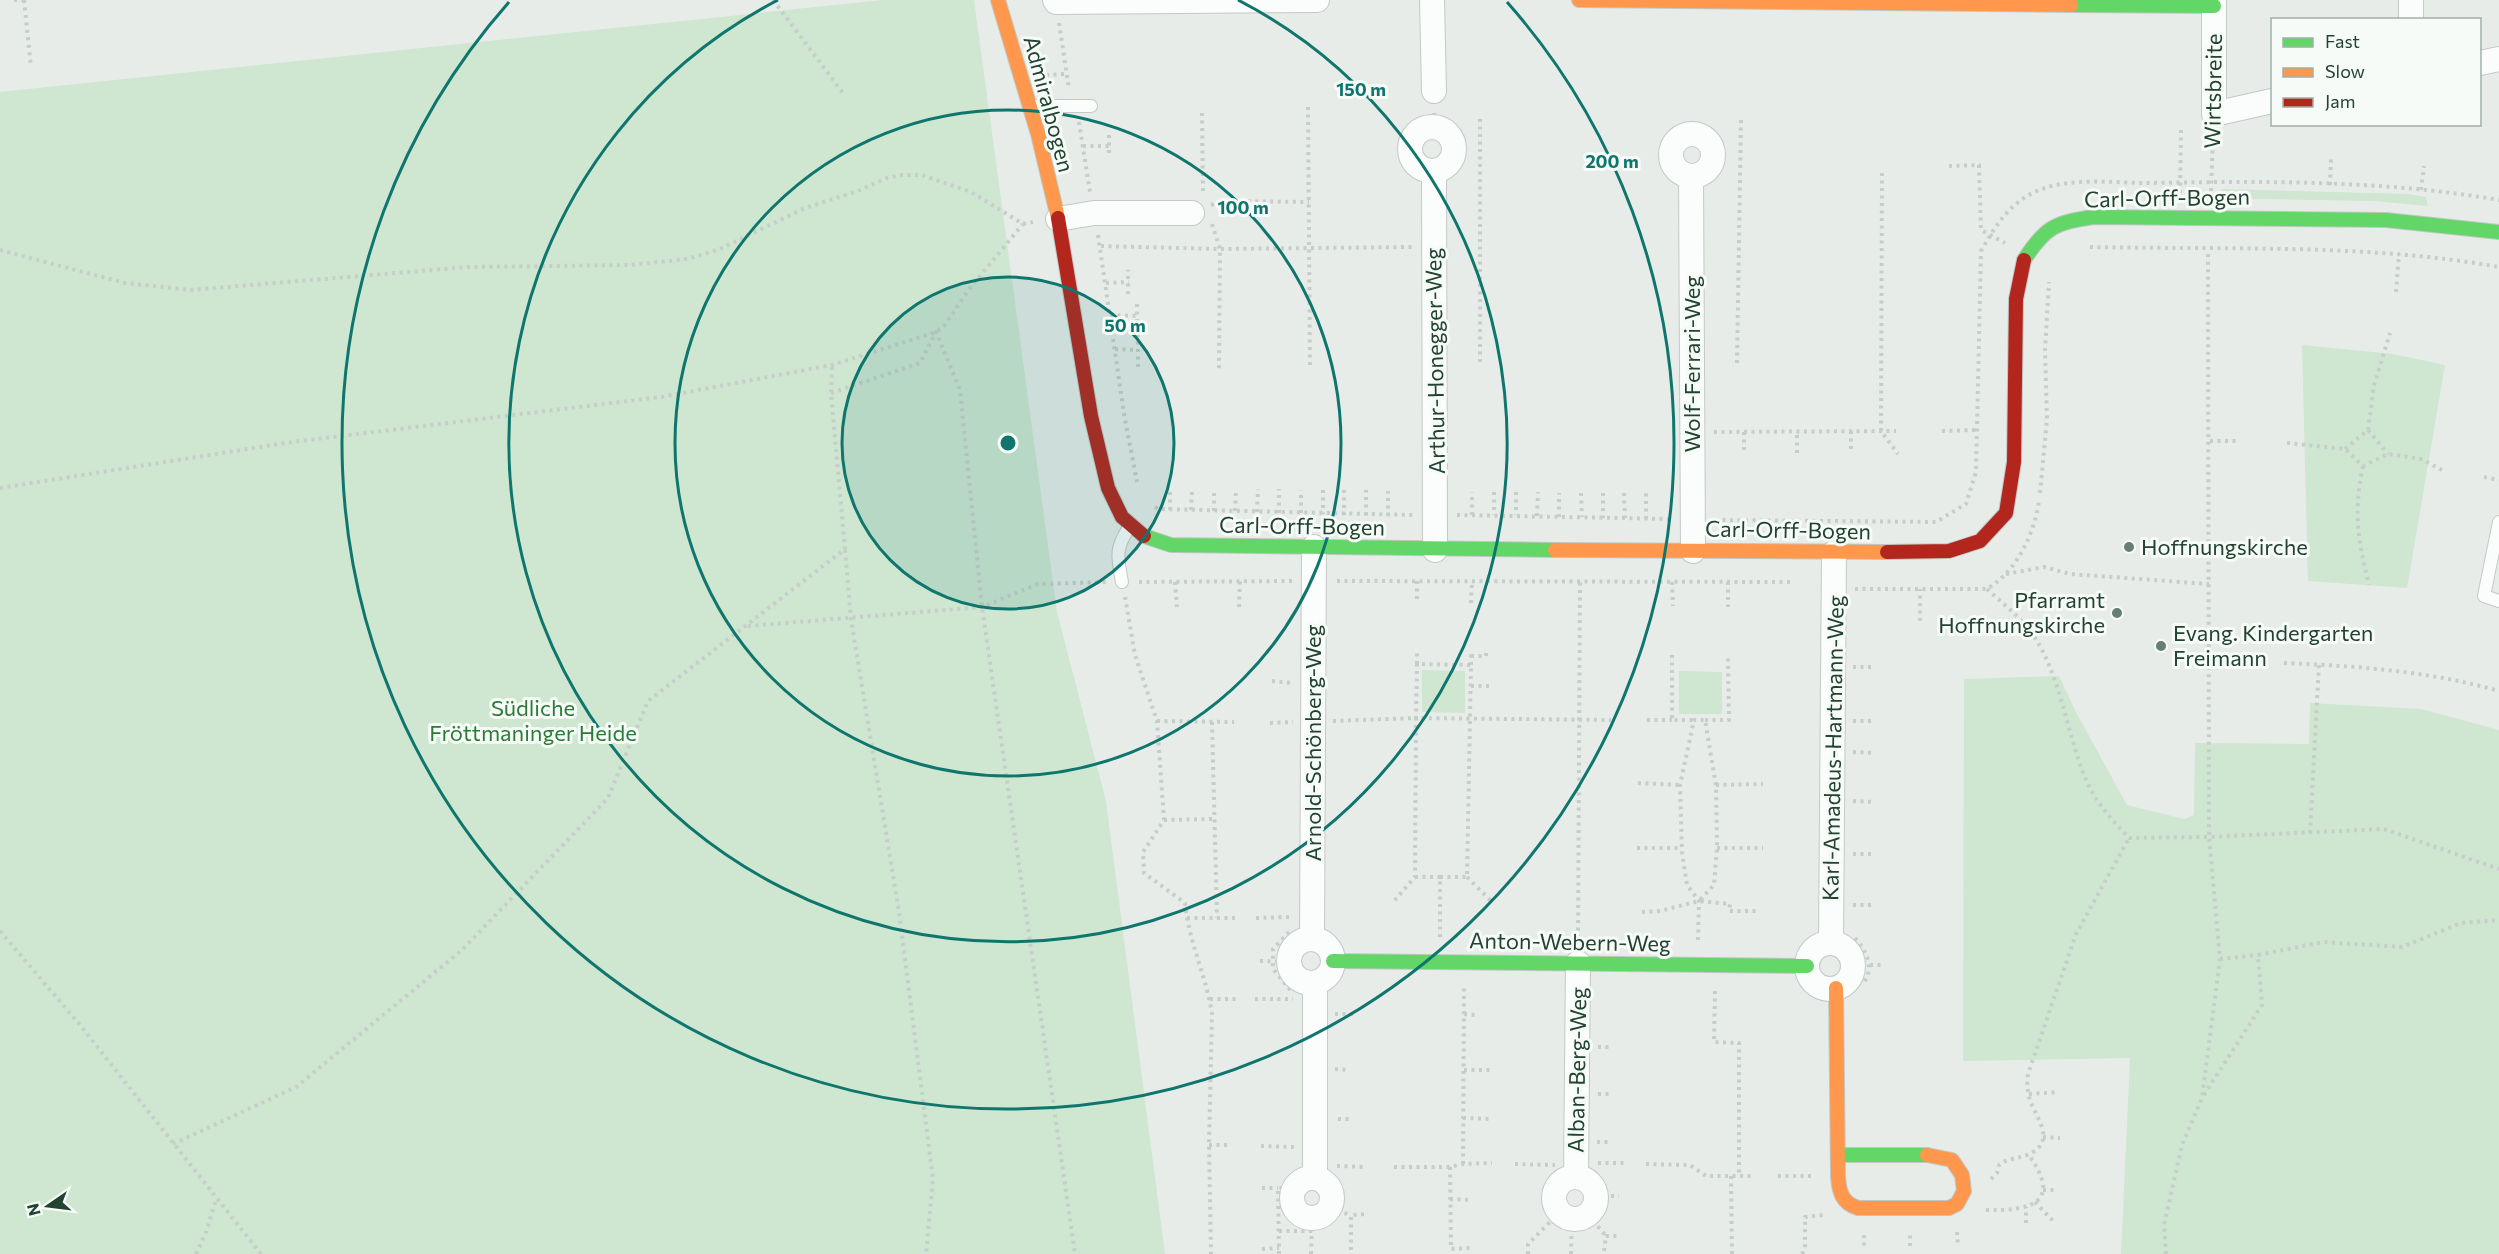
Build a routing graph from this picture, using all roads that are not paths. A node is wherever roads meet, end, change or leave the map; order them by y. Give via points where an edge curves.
1 (998, 0) edge
2 (1317, 0) edge
3 (1432, 0) edge
4 (1579, 0) edge
5 (2411, 0) edge
6 (1055, 1) edge
7 (2214, 3) edge
8 (2411, 18) edge
9 (2499, 59) edge
10 (2481, 63) edge
11 (1434, 91) dead end
12 (2271, 101) edge
13 (1030, 106) junction
14 (1091, 106) dead end
15 (1434, 172) dead end
16 (1691, 177) dead end
17 (1203, 209) road end
18 (1058, 219) junction
19 (2499, 232) edge
20 (2499, 522) edge
21 (1131, 525) junction
22 (1314, 548) junction
23 (1435, 550) junction
24 (1693, 551) junction
25 (1834, 553) junction
26 (1122, 582) road end
27 (2499, 600) edge
28 (1312, 928) junction
29 (1831, 942) junction
30 (1333, 962) junction
31 (1578, 963) junction
32 (1807, 966) junction
33 (1836, 988) junction
34 (1315, 991) junction
35 (1839, 1155) junction
36 (1576, 1176) junction
37 (1296, 1184) junction

1 - 13 street, Admiralbogen
2 - 6 street
3 - 11 street
4 - 7 street
5 - 8 street
7 - 12 street, Wirtsbreite via 2214,114
9 - 10 street
13 - 14 lane
13 - 18 street, Admiralbogen
15 - 23 street, Arthur-Honegger-Weg
16 - 24 street, Wolf-Ferrari-Weg
17 - 18 street via 1094,213
18 - 21 street, Carl-Orff-Bogen via 1091,416 1108,488 1122,517
19 - 25 street, Carl-Orff-Bogen via 2386,220 2094,217 2065,221 2043,234 2024,259 2016,299 2014,462 2006,513 1980,541 1949,551
20 - 27 lane via 2484,596
21 - 22 street, Carl-Orff-Bogen via 1144,536 1171,545
21 - 26 lane via 1117,554
22 - 23 street, Carl-Orff-Bogen
22 - 28 street, Arnold-Schönberg-Weg
23 - 24 street, Carl-Orff-Bogen
24 - 25 street, Carl-Orff-Bogen
25 - 29 street, Karl-Amadeus-Hartmann-Weg
28 - 30 street
28 - 34 street via 1293,948 1289,962 1295,975
29 - 32 street via 1817,946
29 - 33 street via 1845,947 1854,966 1849,980
30 - 31 street, Anton-Webern-Weg
30 - 34 street
31 - 32 street, Anton-Webern-Weg
31 - 36 street, Alban-Berg-Weg
32 - 33 street via 1816,984
33 - 35 street
34 - 37 street via 1314,1147
35 - 35 street via 1943,1157 1958,1165 1963,1175 1964,1196 1951,1210 1849,1206 1839,1192
36 - 36 street, Alban-Berg-Weg via 1589,1182 1587,1208 1554,1200 1554,1192 1562,1181
37 - 37 street via 1321,1180 1331,1190 1326,1219 1306,1218 1295,1210 1292,1197

